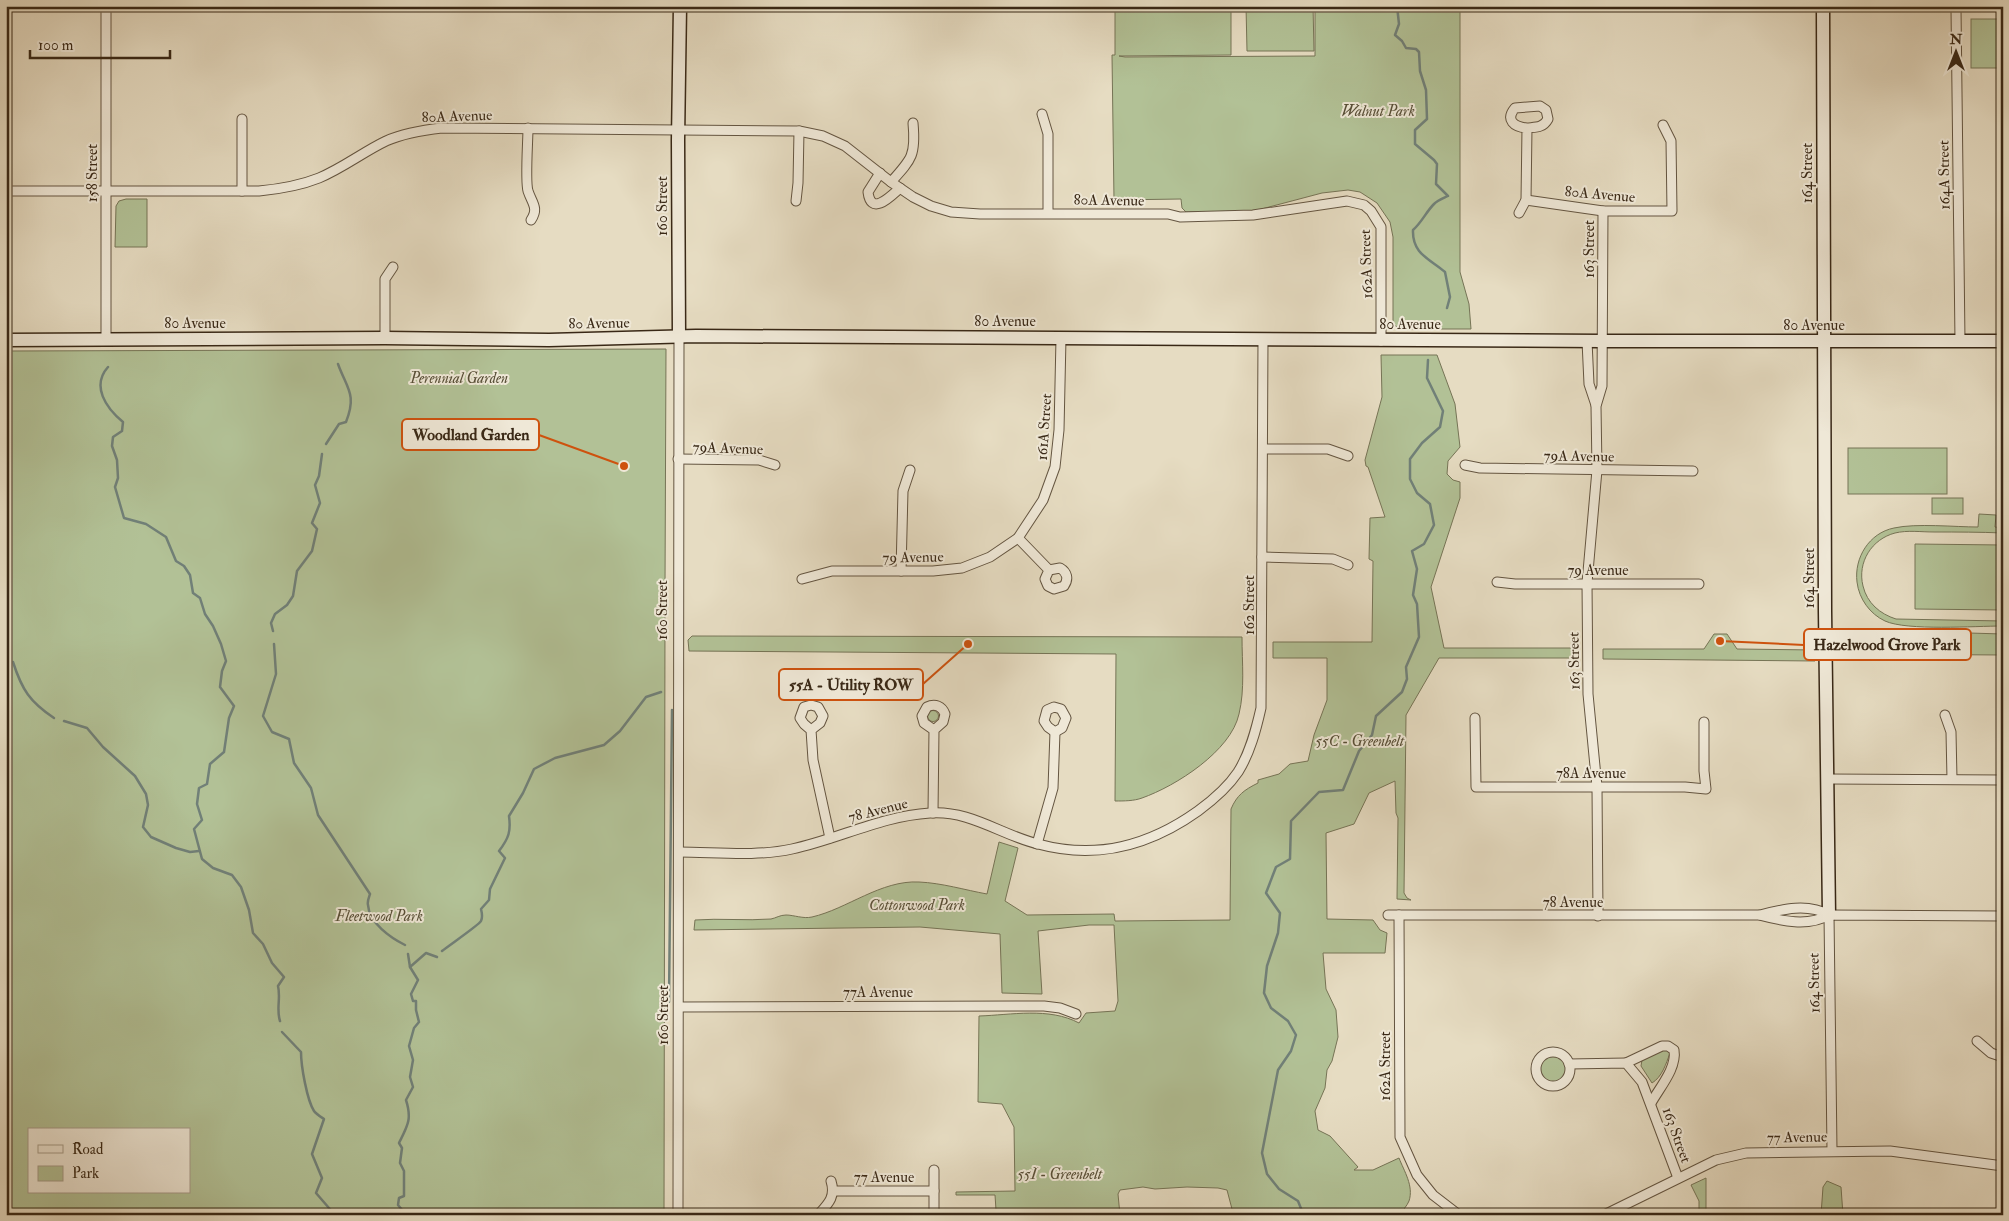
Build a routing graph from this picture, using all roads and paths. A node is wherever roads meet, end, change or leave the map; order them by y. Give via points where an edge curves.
1 (106, 6) edge
2 (680, 6) edge
3 (1822, 6) edge
4 (1956, 9) dead end
5 (1042, 114) dead end
6 (242, 119) dead end
7 (913, 123) dead end
8 (1663, 125) dead end
9 (528, 128) junction
10 (1527, 128) dead end
11 (678, 130) junction
12 (799, 131) junction
13 (880, 173) junction
14 (891, 182) junction
15 (900, 188) junction
16 (6, 190) edge
17 (106, 191) junction
18 (242, 191) junction
19 (1526, 200) junction
20 (796, 201) dead end
21 (1322, 204) joint
22 (1603, 211) junction
23 (1048, 213) junction
24 (1519, 213) dead end
25 (532, 220) dead end
26 (393, 267) dead end
27 (679, 336) junction
28 (385, 338) junction
29 (1061, 338) junction
30 (6, 340) edge
31 (106, 340) junction
32 (1263, 340) junction
33 (1381, 340) junction
34 (1587, 341) junction
35 (1824, 341) junction
36 (1960, 341) junction
37 (2003, 341) edge
38 (1602, 342) junction
39 (1596, 406) junction
40 (1263, 448) junction
41 (1348, 456) dead end
42 (678, 459) junction
43 (775, 465) dead end
44 (1465, 465) dead end
45 (910, 470) dead end
46 (1597, 470) junction
47 (1693, 471) dead end
48 (1018, 538) junction
49 (1262, 557) junction
50 (1348, 565) dead end
51 (1049, 570) dead end
52 (901, 571) junction
53 (802, 579) dead end
54 (1497, 582) dead end
55 (1587, 583) junction
56 (1699, 584) dead end
57 (1945, 715) dead end
58 (1476, 718) dead end
59 (1704, 722) dead end
60 (811, 730) dead end
61 (934, 730) dead end
62 (1055, 732) dead end
63 (1828, 779) junction
64 (1952, 779) junction
65 (2003, 780) edge
66 (1597, 787) junction
67 (933, 813) junction
68 (1166, 830) joint
69 (830, 838) junction
70 (1037, 844) junction
71 (679, 852) junction
72 (1388, 915) dead end
73 (1399, 915) junction
74 (1759, 915) junction
75 (1829, 915) junction
76 (1598, 916) junction
77 (2003, 916) edge
78 (679, 1007) junction
79 (1076, 1014) dead end
80 (1977, 1041) dead end
81 (2003, 1057) edge
82 (1626, 1063) junction
83 (1569, 1064) dead end
84 (1650, 1102) junction
85 (1832, 1150) junction
86 (2003, 1166) edge
87 (934, 1170) dead end
88 (1678, 1178) junction
89 (831, 1181) dead end
90 (834, 1191) junction
91 (934, 1191) junction
92 (678, 1215) edge
93 (818, 1215) edge
94 (934, 1215) edge
95 (1458, 1215) edge
96 (1604, 1215) edge

1 - 17 street, 158 Street
2 - 11 street, 160 Street
3 - 35 street, 164 Street
4 - 36 street, 164A Street
5 - 23 street via 1048,134
6 - 18 street
7 - 14 street via 913,152
8 - 22 street, 80A Avenue via 1671,141 1672,211
9 - 11 street, 80A Avenue
9 - 18 street, 80A Avenue via 418,131 385,142 308,182 276,190
9 - 25 street via 527,186 536,207
10 - 19 street
11 - 12 street, 80A Avenue
11 - 27 street, 160 Street
12 - 13 street, 80A Avenue via 834,140
12 - 20 street
13 - 14 street, 80A Avenue
13 - 15 street via 868,192 873,202 884,203
14 - 15 street, 80A Avenue
15 - 23 street, 80A Avenue via 931,206 951,212
16 - 17 street, 80A Avenue
17 - 18 street, 80A Avenue
17 - 31 street, 158 Street
19 - 22 street, 80A Avenue
19 - 24 street
21 - 23 street, 80A Avenue via 1252,215 1180,217 1168,214
21 - 33 street, 162A Street via 1356,202 1371,211 1379,221 1382,236
22 - 38 street, 163 Street
26 - 28 street via 385,279
27 - 28 street, 80 Avenue via 549,340
27 - 29 street, 80 Avenue
27 - 42 street, 160 Street
28 - 31 street, 80 Avenue
29 - 32 street, 80 Avenue
29 - 48 street, 161A Street via 1056,462 1043,500
30 - 31 street, 80 Avenue
32 - 33 street, 80 Avenue
32 - 40 street, 162 Street
33 - 34 street, 80 Avenue
34 - 38 street, 80 Avenue
34 - 39 street, 163 Street via 1589,384
35 - 36 street, 80 Avenue
35 - 38 street, 80 Avenue
35 - 63 street, 164 Street
36 - 37 street, 80 Avenue
38 - 39 street, 163 Street via 1602,386
39 - 46 street, 163 Street
40 - 41 street via 1328,449
40 - 49 street, 162 Street
42 - 43 street, 79A Avenue via 760,460
42 - 71 street, 160 Street
44 - 46 street, 79A Avenue
45 - 52 street via 902,491
46 - 47 street, 79A Avenue
46 - 55 street, 163 Street
48 - 51 street
48 - 52 street, 79 Avenue via 990,557 962,568
49 - 50 street via 1333,559
49 - 68 street, 162 Street via 1262,694 1251,743 1237,773 1226,787 1204,806
52 - 53 street, 79 Avenue via 832,571
54 - 55 street, 79 Avenue
55 - 56 street, 79 Avenue
55 - 66 street, 163 Street via 1588,694
57 - 64 street via 1951,732
58 - 66 street, 78A Avenue via 1476,787
59 - 66 street, 78A Avenue via 1706,789
60 - 69 street via 813,760
61 - 67 street
62 - 70 street via 1053,788
63 - 64 street
63 - 75 street, 164 Street
64 - 65 street
66 - 76 street, 163 Street
67 - 69 street, 78 Avenue via 899,816
67 - 70 street, 78 Avenue via 983,822
68 - 70 street, 78 Avenue via 1148,840 1110,850 1075,850
69 - 71 street, 78 Avenue via 777,852
71 - 78 street, 160 Street
72 - 73 street, 78 Avenue
73 - 76 street, 78 Avenue
73 - 95 street, 162A Street via 1399,1130 1404,1150 1417,1175
74 - 75 street, 78 Avenue via 1814,908
74 - 75 street, 78 Avenue via 1801,922 1815,922
74 - 76 street, 78 Avenue
75 - 77 street, 78 Avenue
75 - 85 street, 164 Street
78 - 79 street, 77A Avenue via 1044,1006
78 - 92 street, 160 Street
80 - 81 street
82 - 83 street, 163 Street
82 - 84 street, 163 Street via 1639,1076
82 - 84 street, 163 Street via 1662,1046 1674,1050 1672,1068
84 - 88 street, 163 Street
85 - 86 street, 77 Avenue via 1897,1152
85 - 88 street, 77 Avenue via 1736,1154
87 - 91 street
88 - 96 street, 77 Avenue
89 - 90 street, 77 Avenue
90 - 91 street, 77 Avenue
90 - 93 street, 77 Avenue
91 - 94 street

